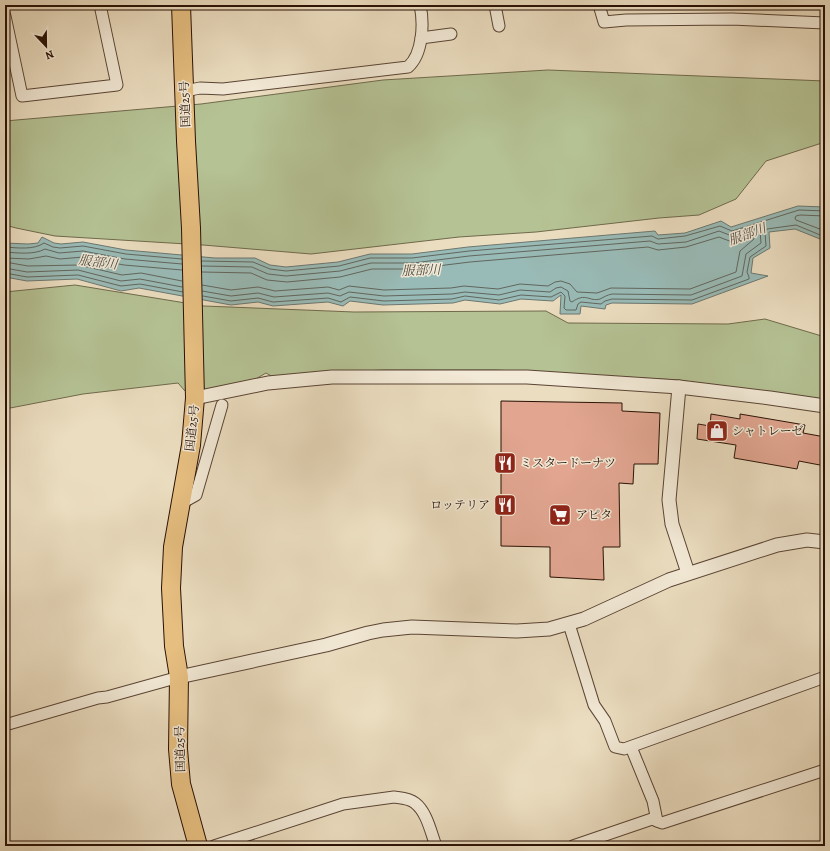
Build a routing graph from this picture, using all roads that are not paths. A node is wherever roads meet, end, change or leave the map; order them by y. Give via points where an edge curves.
1 (100, 5) edge
2 (180, 5) edge
3 (422, 5) edge
4 (495, 5) edge
5 (599, 5) edge
6 (5, 16) edge
7 (825, 22) edge
8 (499, 26) dead end
9 (450, 34) dead end
10 (421, 38) junction
11 (185, 93) junction
12 (679, 386) junction
13 (195, 398) junction
14 (222, 405) dead end
15 (825, 406) edge
16 (180, 500) junction
17 (825, 542) edge
18 (688, 573) junction
19 (569, 624) junction
20 (825, 676) edge
21 (179, 677) junction
22 (5, 725) edge
23 (631, 747) junction
24 (825, 770) edge
25 (657, 821) junction
26 (198, 846) edge
27 (214, 846) edge
28 (436, 846) edge
29 (573, 846) edge

1 - 6 street via 117,85 22,96
2 - 11 highway, 国道25号
3 - 10 street
4 - 8 street
5 - 7 street via 604,22 732,19
9 - 10 street
10 - 11 street via 415,59 408,66 223,89 200,88
11 - 13 highway, 国道25号
12 - 13 street via 527,377 350,376 268,384
12 - 15 street
12 - 18 street via 669,500 672,524
13 - 16 highway, 国道25号 via 191,445
14 - 16 street via 196,495 187,500
16 - 21 highway, 国道25号 via 173,547 171,588 174,646
17 - 18 street via 787,542
18 - 19 street
19 - 21 street via 531,631 418,627 383,630
19 - 23 street via 594,705 605,720 615,747 624,750
20 - 23 street
21 - 22 street
21 - 26 highway, 国道25号 via 178,749 181,784
23 - 25 street via 653,801
24 - 25 street via 662,823
25 - 29 street via 652,819
27 - 28 street via 343,804 394,797 416,803 425,816

